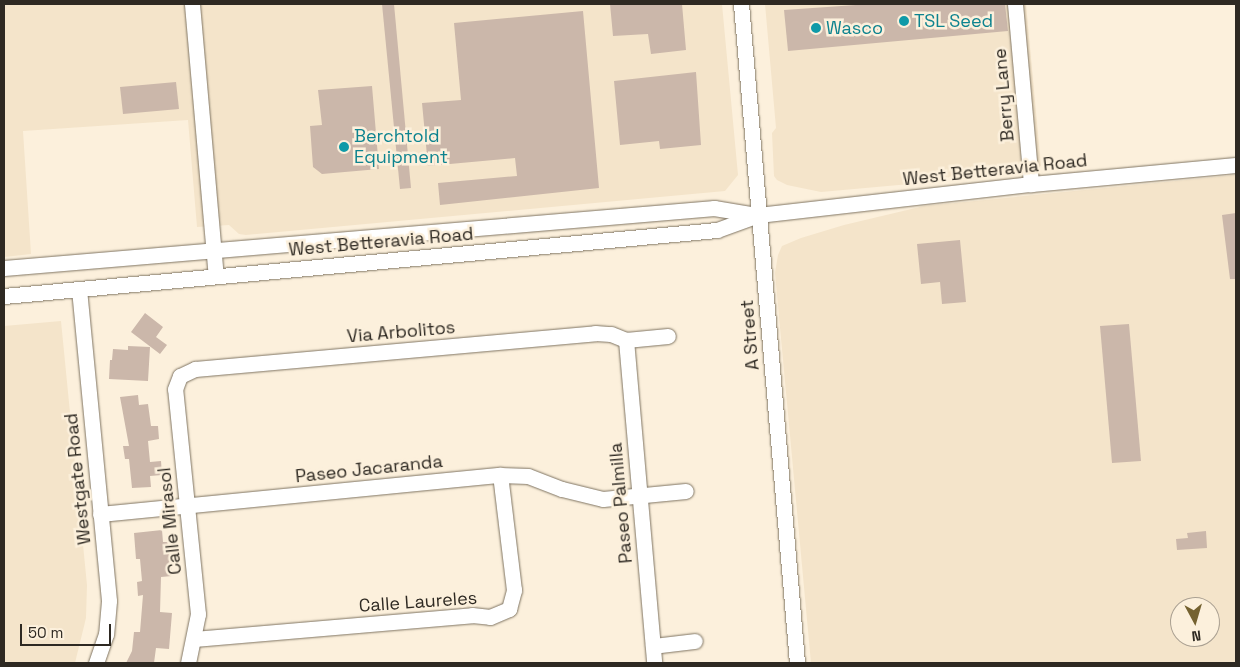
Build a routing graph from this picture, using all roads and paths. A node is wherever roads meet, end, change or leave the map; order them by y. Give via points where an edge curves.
1 (192, 4) edge
2 (741, 4) edge
3 (1015, 4) edge
4 (1236, 165) edge
5 (1031, 184) junction
6 (758, 216) junction
7 (213, 249) junction
8 (4, 268) edge
9 (216, 276) junction
10 (79, 289) junction
11 (4, 296) edge
12 (668, 336) dead end
13 (626, 340) junction
14 (180, 376) joint
15 (500, 475) junction
16 (686, 491) dead end
17 (638, 496) junction
18 (187, 507) junction
19 (100, 514) junction
20 (194, 639) junction
21 (695, 641) dead end
22 (652, 646) junction
23 (96, 663) edge
24 (188, 663) edge
25 (654, 663) edge
26 (797, 663) edge

1 - 7 street
2 - 6 street, A Street
3 - 5 street, Berry Lane
4 - 5 street, West Betteravia Road
5 - 6 street, West Betteravia Road
6 - 7 street, West Betteravia Road via 714,208
6 - 9 street, West Betteravia Road via 716,230
6 - 26 street, A Street
7 - 8 street, West Betteravia Road
7 - 9 street
9 - 10 street, West Betteravia Road
10 - 11 street, West Betteravia Road
10 - 19 street, Westgate Road
12 - 13 street
13 - 14 street, Via Arbolitos via 611,334 595,333 195,369
13 - 17 street, Paseo Palmilla
14 - 18 street, Calle Mirasol via 175,389
15 - 17 street, Paseo Jacaranda via 528,476 603,499
15 - 18 street, Paseo Jacaranda
15 - 20 street, Calle Laureles via 514,590 509,609 490,617 472,615
16 - 17 street, Paseo Jacaranda
17 - 22 street, Paseo Palmilla
18 - 19 street, Paseo Jacaranda
18 - 20 street, Calle Mirasol via 198,614
19 - 23 street, Westgate Road via 109,602 106,634
20 - 24 street, Calle Mirasol
21 - 22 street
22 - 25 street, Paseo Palmilla

